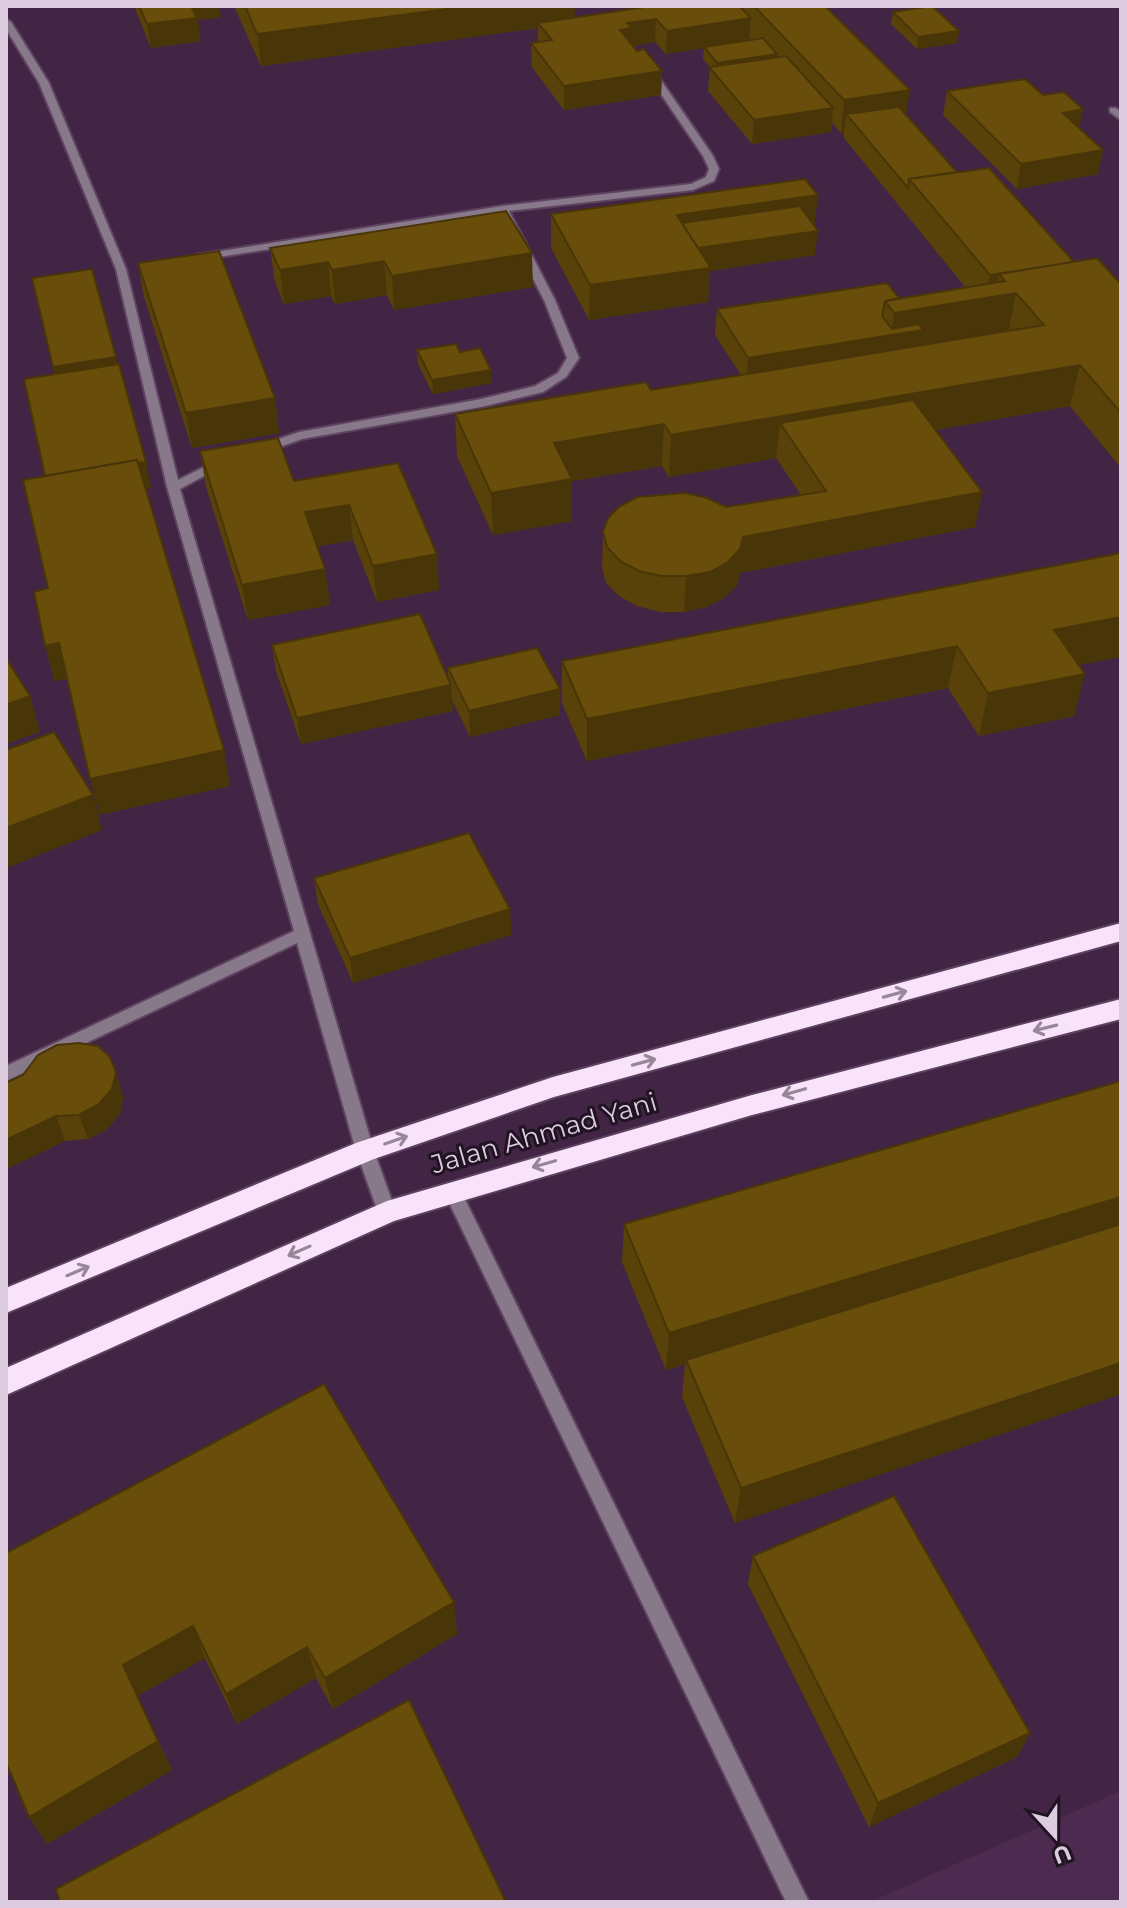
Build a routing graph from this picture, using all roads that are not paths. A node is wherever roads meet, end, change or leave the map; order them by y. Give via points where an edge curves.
1 (6, 22) edge
2 (653, 75) edge
3 (502, 209) junction
4 (182, 260) edge
5 (136, 267) edge
6 (121, 269) junction
7 (243, 455) edge
8 (229, 460) edge
9 (173, 487) junction
10 (1121, 932) edge
11 (302, 934) junction
12 (1121, 1009) edge
13 (6, 1074) edge
14 (365, 1151) junction
15 (452, 1190) junction
16 (387, 1212) junction
17 (6, 1301) edge
18 (6, 1382) edge
19 (798, 1902) edge

1 - 6 street via 44,83
2 - 3 street via 708,156 714,169 710,179 693,187
3 - 4 street
3 - 7 street via 564,330 573,358 562,375 539,389 299,436
5 - 6 street
6 - 9 street
8 - 9 street
9 - 11 street
14 -> 10 highway, Jalan Ahmad Yani via 553,1087
11 - 13 street
11 - 14 street
12 -> 15 highway, Jalan Ahmad Yani via 834,1081
14 - 16 street
17 -> 14 highway, Jalan Ahmad Yani
15 - 16 highway, Jalan Ahmad Yani
15 - 19 street
16 -> 18 highway, Jalan Ahmad Yani

